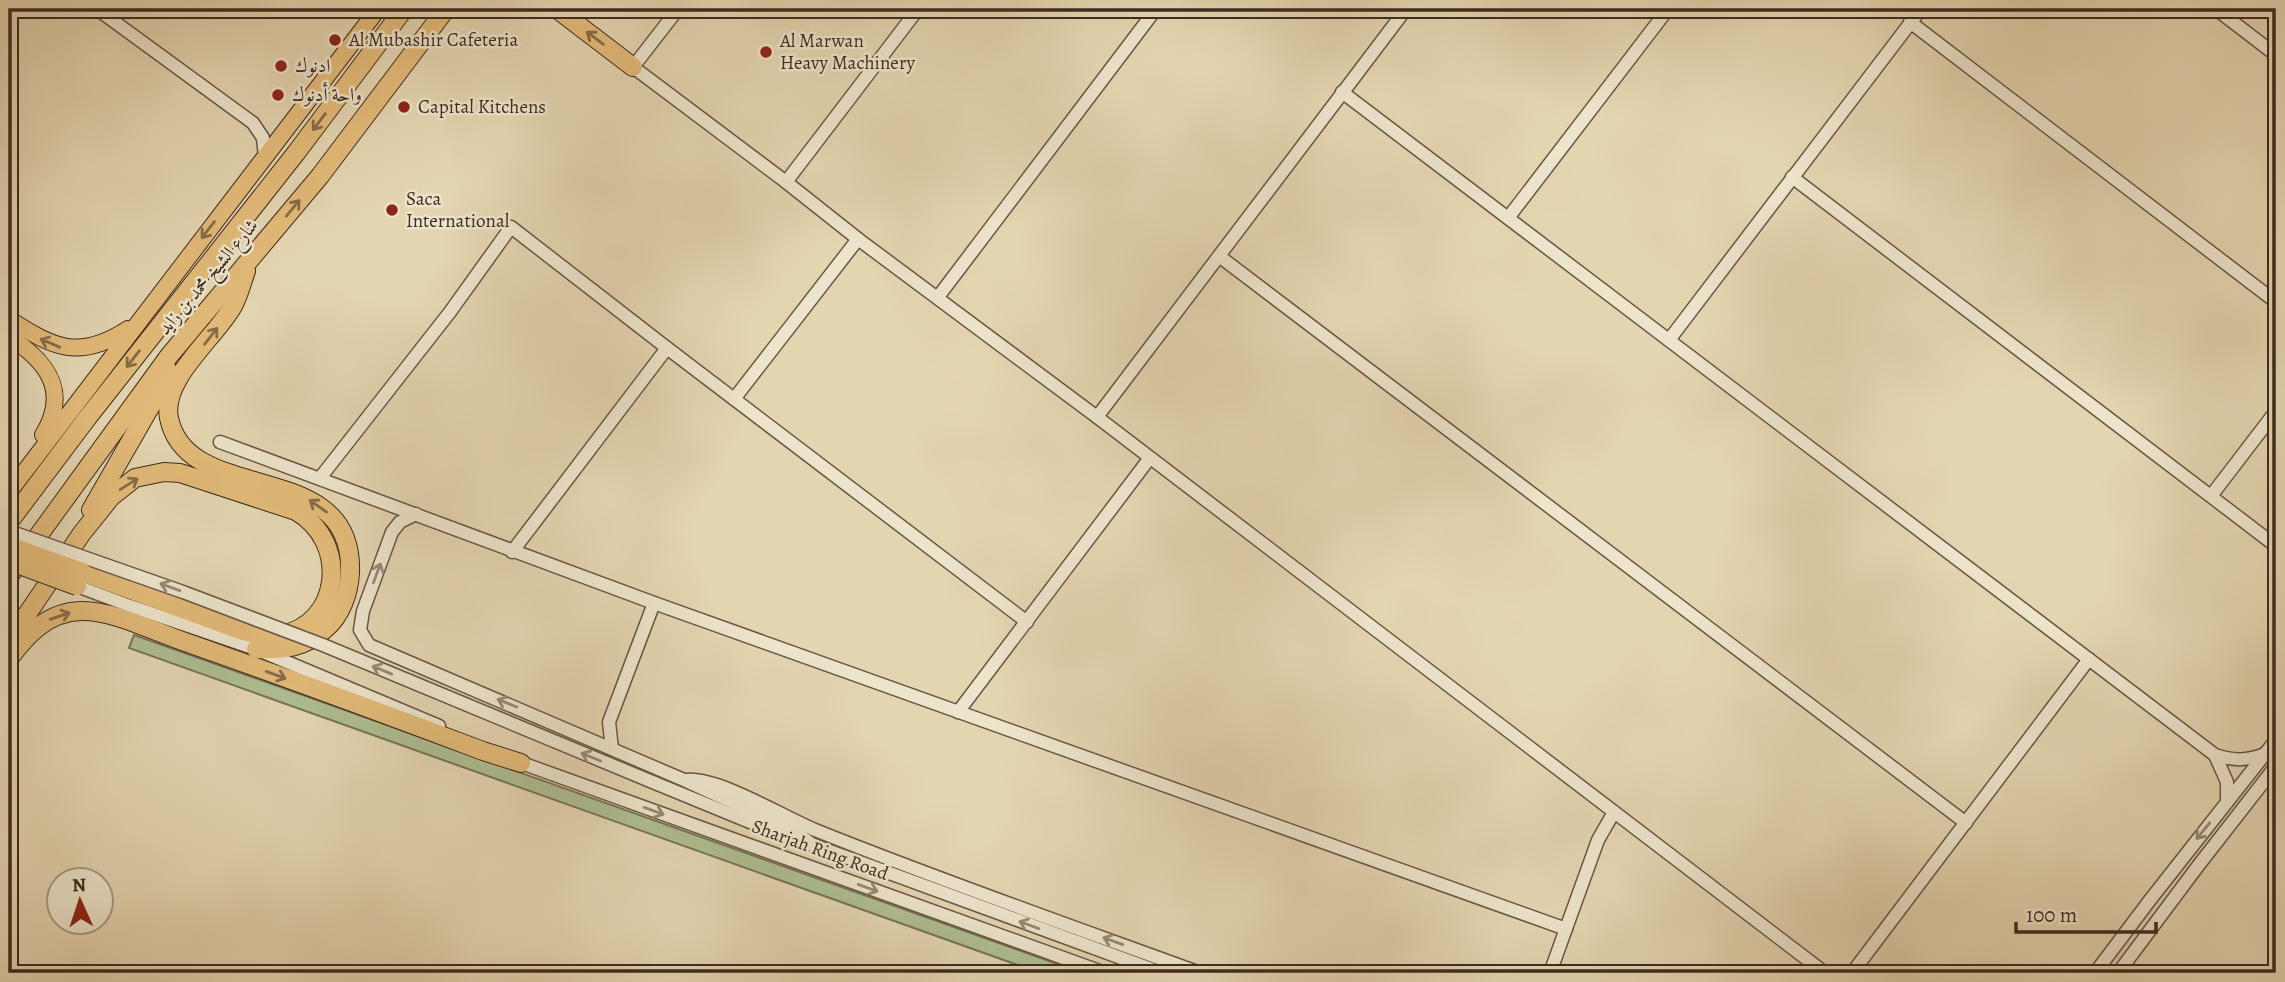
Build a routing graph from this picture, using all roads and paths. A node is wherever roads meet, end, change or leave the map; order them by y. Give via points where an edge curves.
1 (97, 9) edge
2 (378, 9) edge
3 (404, 9) edge
4 (446, 9) edge
5 (557, 9) edge
6 (678, 9) edge
7 (918, 9) edge
8 (1156, 9) edge
9 (1406, 9) edge
10 (1668, 9) edge
11 (1920, 9) edge
12 (2216, 9) edge
13 (1910, 22) junction
14 (2276, 55) edge
15 (633, 67) junction
16 (1342, 92) junction
17 (265, 157) junction
18 (1792, 177) junction
19 (786, 182) junction
20 (1508, 218) junction
21 (858, 239) junction
22 (1219, 256) junction
23 (250, 261) junction
24 (938, 297) junction
25 (2276, 302) edge
26 (9, 319) edge
27 (136, 324) junction
28 (9, 337) edge
29 (1669, 340) junction
30 (667, 348) junction
31 (169, 356) junction
32 (734, 399) junction
33 (2276, 411) edge
34 (1097, 417) junction
35 (220, 442) dead end
36 (1149, 459) junction
37 (9, 478) edge
38 (320, 478) junction
39 (9, 492) edge
40 (2211, 496) junction
41 (416, 514) junction
42 (9, 522) edge
43 (9, 531) edge
44 (82, 533) junction
45 (9, 546) edge
46 (2276, 546) edge
47 (512, 552) junction
48 (9, 561) edge
49 (9, 576) edge
50 (80, 579) junction
51 (654, 603) junction
52 (1027, 622) junction
53 (9, 641) edge
54 (256, 649) junction
55 (9, 659) edge
56 (2089, 659) junction
57 (958, 712) junction
58 (609, 722) junction
59 (586, 738) junction
60 (2276, 740) edge
61 (612, 749) junction
62 (2265, 754) junction
63 (2215, 755) junction
64 (521, 763) junction
65 (2276, 766) edge
66 (684, 780) junction
67 (2227, 801) junction
68 (1614, 812) junction
69 (1966, 823) junction
70 (813, 845) junction
71 (1566, 929) junction
72 (1105, 973) edge
73 (1162, 973) edge
74 (1200, 973) edge
75 (1550, 973) edge
76 (1825, 973) edge
77 (1852, 973) edge
78 (2095, 973) edge
79 (2118, 973) edge

1 - 17 street via 253,123 263,138
2 - 17 main road
3 -> 42 highway, شارع الشيخ محمد بن زايد
23 -> 4 highway, شارع الشيخ محمد بن زايد
15 -> 5 highway
6 - 15 street
7 - 19 street
8 - 24 street
9 - 16 street
10 - 20 street
11 - 13 street
12 - 14 street
13 - 18 street
13 - 25 street
15 - 19 street
16 - 20 street
16 - 22 street
17 -> 27 main road
18 - 29 street
18 - 40 street
19 - 21 street
20 - 29 street
21 - 24 street
21 - 32 street
22 - 34 street
22 - 69 street
23 - 31 highway, شارع الشيخ محمد بن زايد
54 -> 23 highway via 293,647 324,631 342,607 350,572 341,532 316,503 211,466 188,452 174,434 168,413 172,392 234,305
24 - 34 street
27 -> 26 main road via 104,343 71,349 45,341
27 - 39 main road
28 - 37 main road via 38,358 52,380 54,407 45,431
29 - 56 street
30 - 32 street
30 - 38 street via 511,226
30 - 47 street
31 - 44 highway via 158,394 108,477
31 - 49 highway, شارع الشيخ محمد بن زايد
32 - 52 street
33 - 40 street
34 - 36 street
35 - 38 street
36 - 52 street
36 - 68 street
38 - 41 street
40 - 46 street
41 - 47 street
59 -> 41 street via 376,649 363,639 360,620 392,532
70 -> 43 street, bridge via 323,645
44 -> 50 highway via 111,497 135,478 180,474 270,501 308,518 329,547 332,571 328,594 316,614 297,629 271,636
44 - 53 highway
45 - 50 highway, bridge
47 - 51 street
48 - 50 highway, bridge
50 - 54 street, Sharjah Ring Road via 130,606
51 - 57 street
51 - 58 street
52 - 57 street
54 - 64 street, Sharjah Ring Road
55 -> 64 highway via 32,631 51,619 72,612 94,612
56 - 63 street
56 - 69 street
57 - 71 street
58 - 59 street
58 - 61 street
59 - 61 street
60 - 62 street
61 - 66 street
62 - 63 street via 2246,760
62 - 67 street
63 - 67 street via 2227,782
64 -> 72 street, Sharjah Ring Road
65 - 79 street
66 - 70 street via 793,830
74 -> 66 street via 915,869 711,782
67 -> 78 street
68 - 71 street via 1598,840
68 - 76 street
69 - 77 street
73 -> 70 street
71 - 75 street

